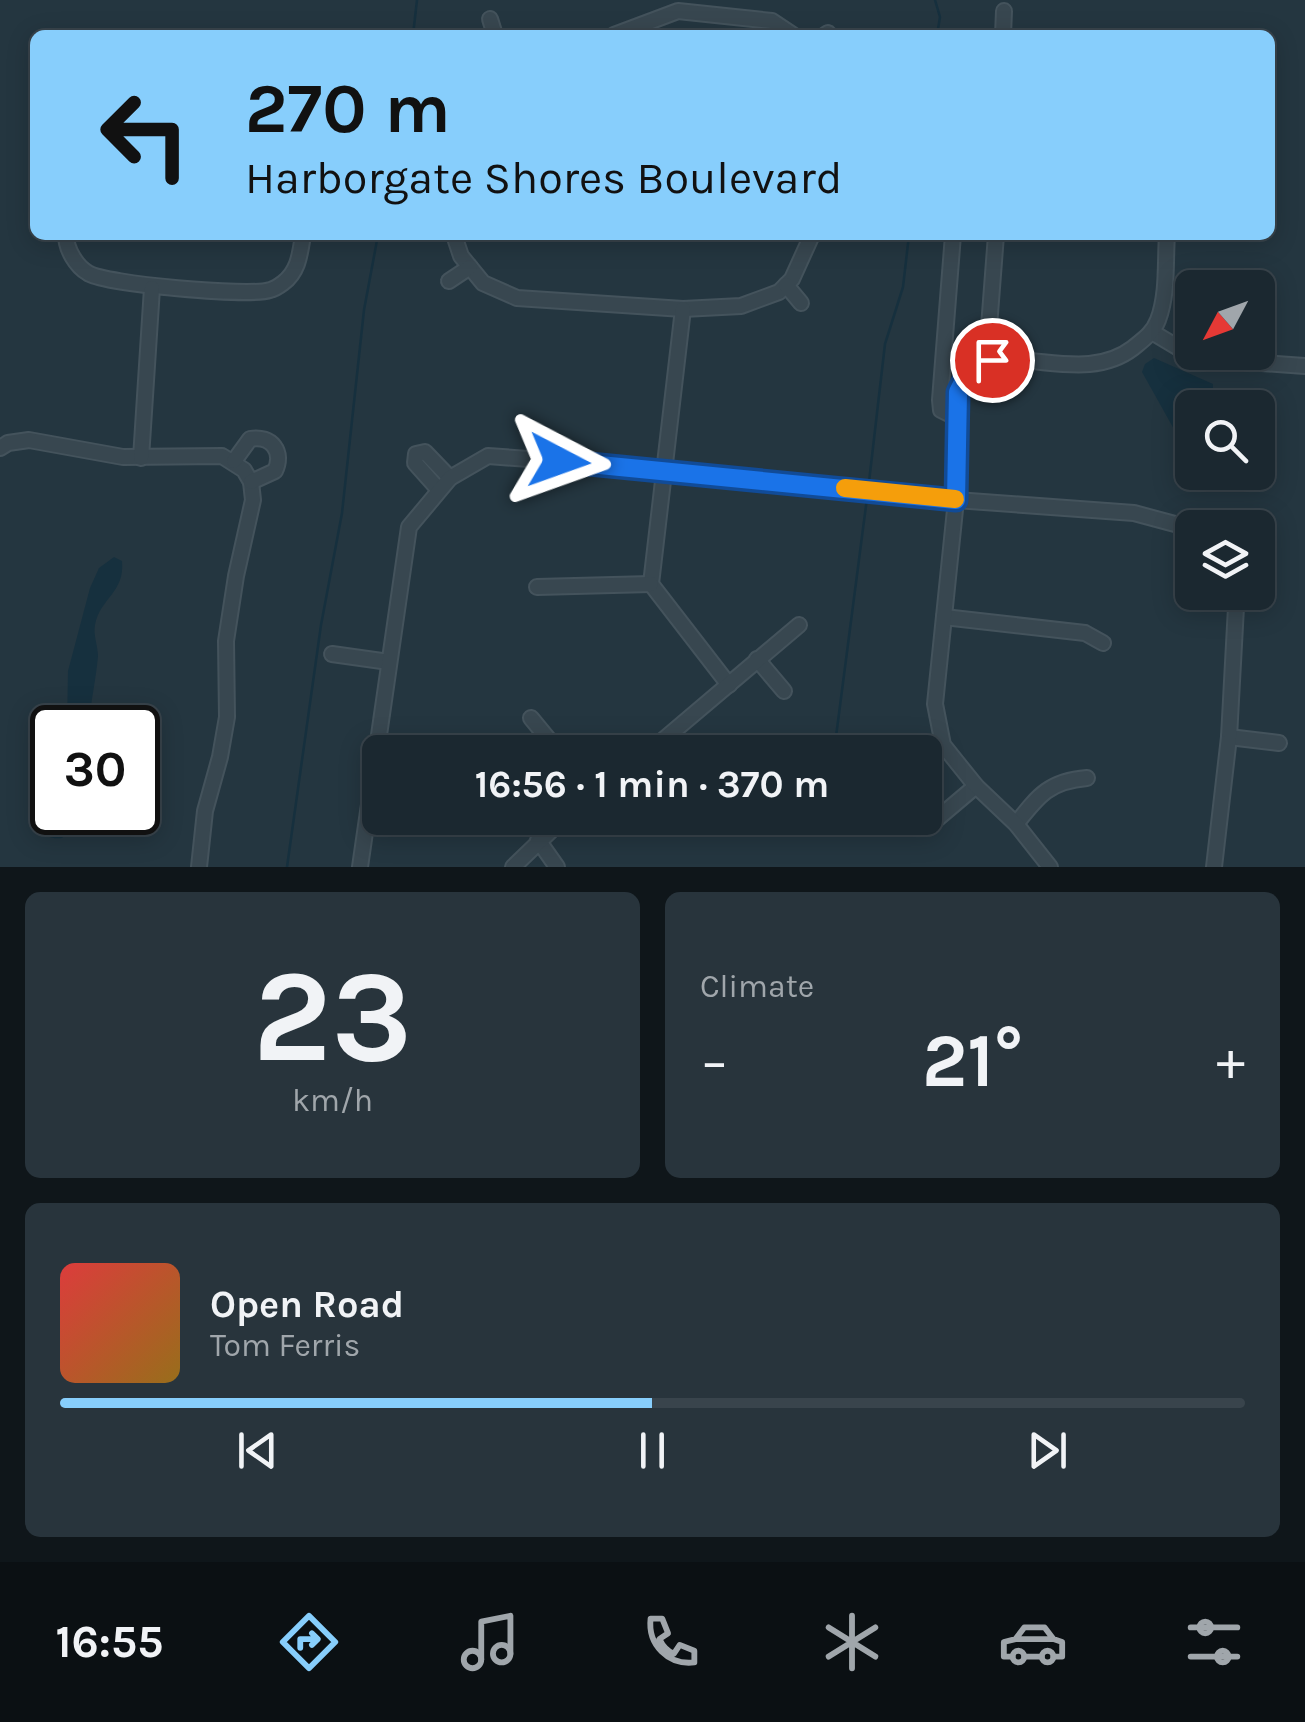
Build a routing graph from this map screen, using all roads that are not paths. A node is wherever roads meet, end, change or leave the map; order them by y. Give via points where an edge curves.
1 (1004, 11) dead end
2 (490, 18) dead end
3 (494, 30) edge
4 (627, 30) edge
5 (785, 30) edge
6 (1003, 30) edge
7 (66, 240) edge
8 (302, 240) edge
9 (455, 240) edge
10 (810, 240) edge
11 (954, 240) edge
12 (996, 240) edge
13 (1167, 240) edge
14 (470, 268) junction
15 (450, 281) dead end
16 (786, 285) junction
17 (152, 288) junction
18 (801, 303) dead end
19 (683, 309) junction
20 (1152, 332) junction
21 (992, 360) junction
22 (1305, 366) edge
23 (956, 418) junction
24 (0, 448) edge
25 (141, 458) junction
26 (234, 461) junction
27 (664, 469) junction
28 (450, 478) junction
29 (251, 482) junction
30 (439, 490) junction
31 (956, 500) junction
32 (1175, 524) edge
33 (651, 584) junction
34 (537, 586) dead end
35 (1236, 610) edge
36 (944, 616) junction
37 (800, 625) dead end
38 (1104, 643) dead end
39 (332, 654) dead end
40 (757, 659) junction
41 (390, 662) junction
42 (730, 684) junction
43 (784, 691) dead end
44 (531, 718) dead end
45 (545, 735) edge
46 (669, 735) edge
47 (1229, 737) junction
48 (1279, 743) dead end
49 (1087, 778) dead end
50 (976, 786) junction
51 (942, 815) edge
52 (1016, 824) junction
53 (544, 835) edge
54 (538, 840) junction
55 (199, 867) edge
56 (360, 867) edge
57 (514, 867) edge
58 (557, 867) edge
59 (1050, 867) edge
60 (1214, 867) edge

1 - 6 street
2 - 3 street
4 - 5 street via 678,11 772,22
7 - 17 street via 90,275
8 - 17 street via 295,271 270,291
9 - 14 street
10 - 16 street
11 - 23 street via 940,400 942,410
12 - 21 street
13 - 20 street via 1162,308
14 - 15 street
14 - 19 street via 483,283 517,298
16 - 18 street
16 - 19 street via 740,306
17 - 25 street
19 - 27 street
20 - 21 street via 1127,352 1084,366
20 - 22 street via 1192,356
21 - 23 street via 965,378
23 - 31 street
24 - 25 street via 29,440
25 - 26 street
26 - 29 street
26 - 29 street via 250,440 276,446 275,471
27 - 28 street via 488,456
27 - 31 street
27 - 33 street
28 - 30 street
28 - 30 street via 425,452 416,454
29 - 55 street via 226,641 227,717
30 - 41 street via 409,527
31 - 32 street via 1134,513
31 - 36 street
33 - 34 street
33 - 42 street
35 - 47 street
36 - 38 street via 1085,633
36 - 50 street via 935,704 943,745
37 - 40 street
39 - 41 street
40 - 42 street
40 - 43 street
41 - 56 street
42 - 46 street
44 - 45 street
47 - 48 street
47 - 60 street
49 - 52 street via 1063,780
50 - 51 street
50 - 52 street
52 - 59 street
53 - 54 street
54 - 57 street
54 - 58 street

